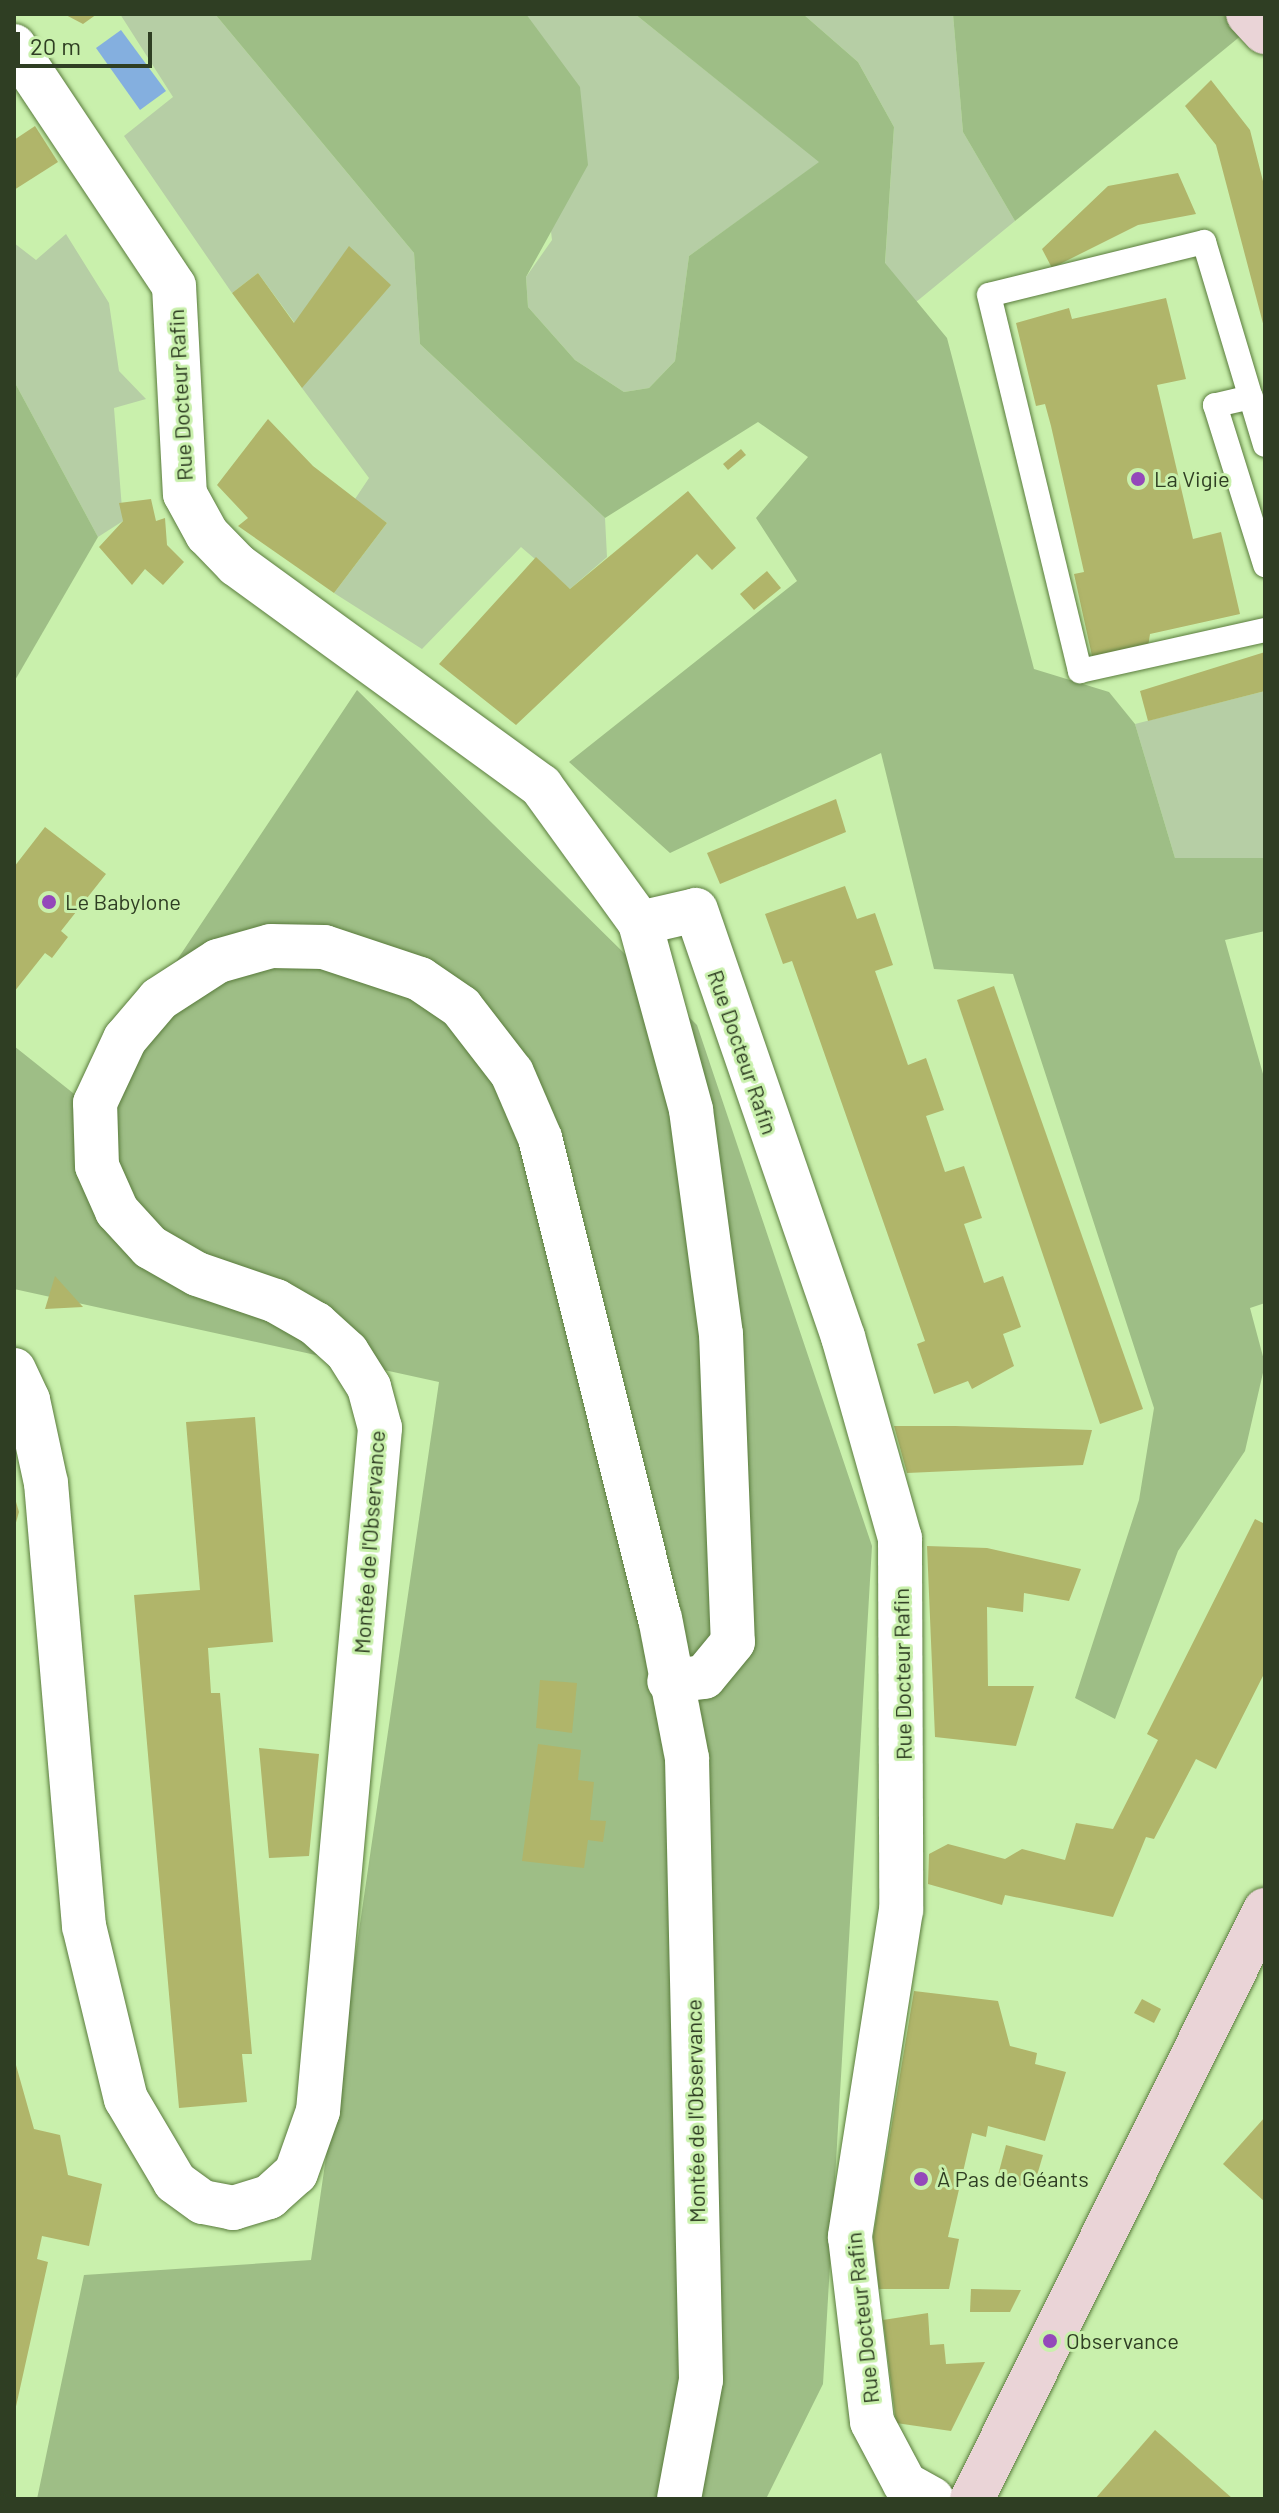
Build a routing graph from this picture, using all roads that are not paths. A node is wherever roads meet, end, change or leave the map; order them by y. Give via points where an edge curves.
1 (1248, 14) edge
2 (1265, 32) edge
3 (14, 46) edge
4 (1251, 397) junction
5 (1265, 445) edge
6 (1265, 565) edge
7 (1265, 630) edge
8 (640, 923) junction
9 (14, 1370) edge
10 (669, 1681) junction
11 (1265, 1910) edge
12 (679, 2499) edge
13 (932, 2499) edge
14 (972, 2499) edge

1 - 2 street
3 - 8 street, Rue Docteur Rafin via 174,286 185,494 207,534 237,565 541,786
4 - 5 lane
4 - 6 lane via 1215,405
4 - 7 lane via 1204,242 989,295 1080,671
8 - 10 street, Rue Docteur Rafin via 691,1110 721,1334 733,1642 704,1677
8 - 13 street, Rue Docteur Rafin via 696,910 843,1337 900,1538 901,1910 850,2237 872,2422 905,2484
9 - 10 street, Montée de l'Observance via 28,1400 46,1483 84,1926 126,2099 175,2182 203,2202 233,2208 269,2197 296,2173 318,2111 380,1428 369,1387 347,1352 316,1324 276,1301 197,1274 150,1247 117,1211 97,1166 95,1103 125,1039 159,999 218,961 271,946 324,947 420,979 489,1038 540,1138 660,1618
10 - 12 street, Montée de l'Observance via 687,1758 701,2364
11 - 14 street

